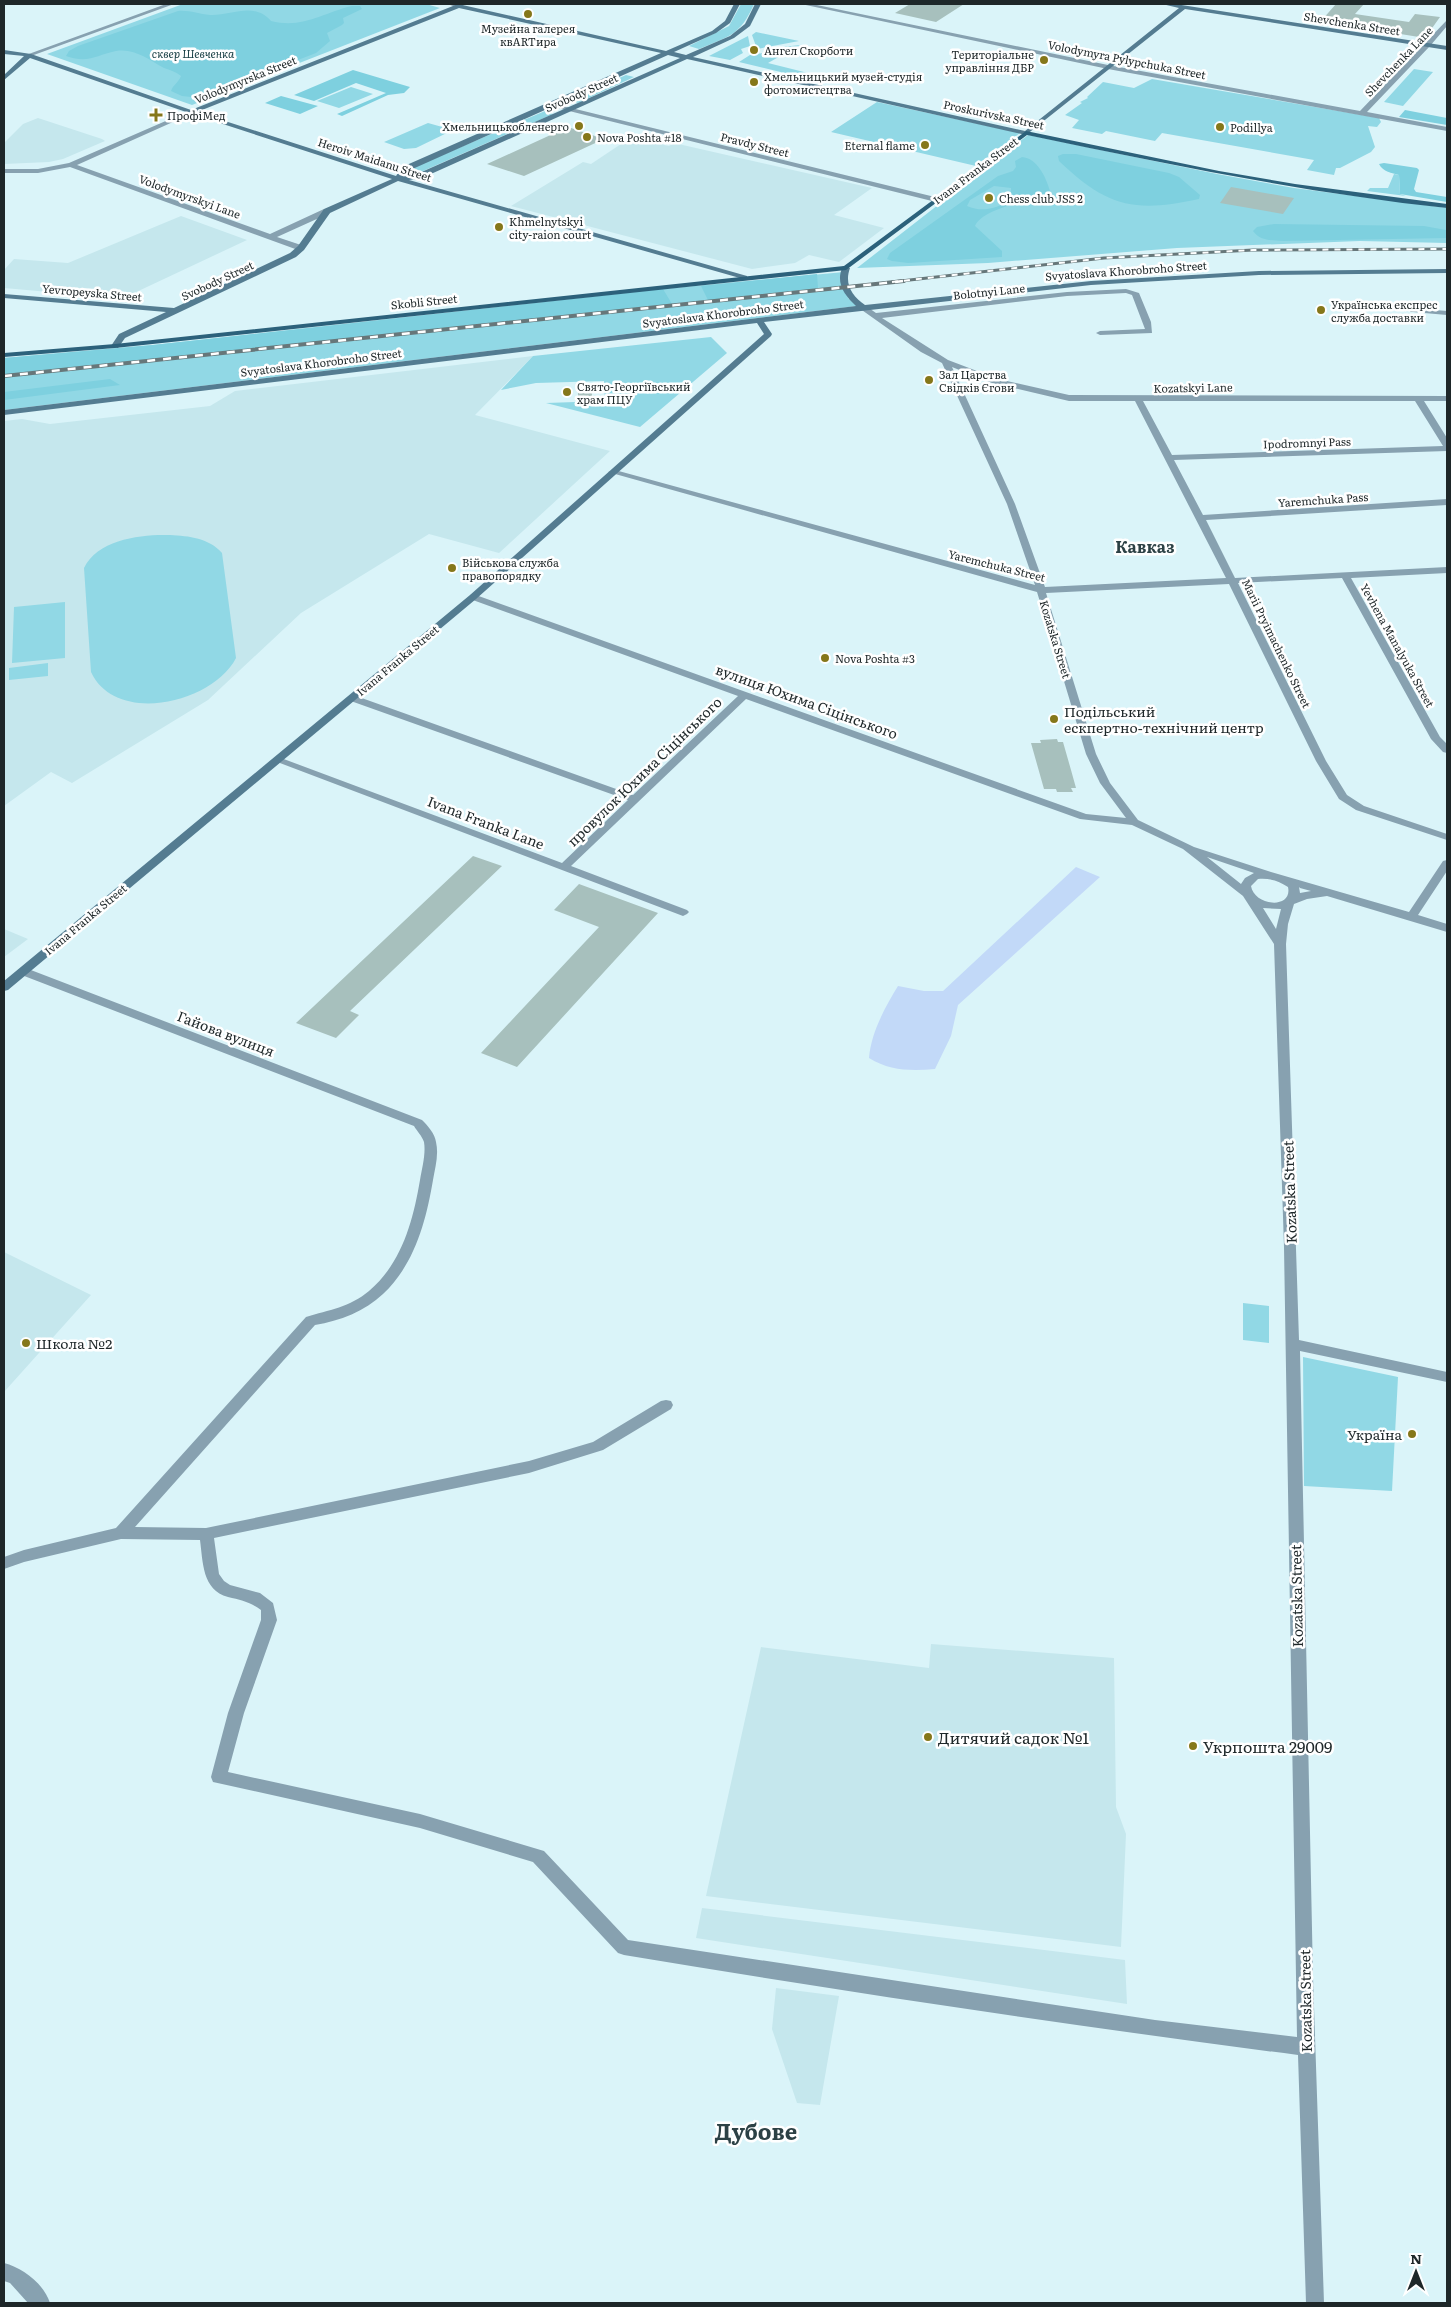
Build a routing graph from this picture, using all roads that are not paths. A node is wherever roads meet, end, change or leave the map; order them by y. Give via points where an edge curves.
1 (171, 4) edge
2 (458, 4) edge
3 (737, 4) edge
4 (758, 4) edge
5 (804, 4) edge
6 (1165, 4) edge
7 (1186, 5) edge
8 (1447, 22) edge
9 (1428, 46) junction
10 (1447, 48) edge
11 (4, 52) edge
12 (668, 53) junction
13 (29, 55) junction
14 (687, 58) junction
15 (1108, 67) junction
16 (4, 78) edge
17 (552, 105) junction
18 (568, 110) junction
19 (191, 112) junction
20 (1362, 112) junction
21 (1447, 129) edge
22 (1026, 133) junction
23 (71, 165) junction
24 (4, 171) edge
25 (397, 179) junction
26 (936, 200) junction
27 (1447, 206) edge
28 (327, 211) junction
29 (270, 237) junction
30 (301, 248) junction
31 (846, 268) junction
32 (1447, 271) edge
33 (744, 278) junction
34 (4, 296) edge
35 (863, 308) junction
36 (1413, 310) dead end
37 (178, 311) junction
38 (1447, 313) edge
39 (875, 316) junction
40 (759, 320) junction
41 (1100, 333) dead end
42 (115, 346) junction
43 (4, 356) edge
44 (945, 362) junction
45 (1418, 398) junction
46 (1447, 398) edge
47 (1138, 399) junction
48 (4, 412) edge
49 (1447, 447) edge
50 (1168, 458) junction
51 (612, 472) junction
52 (1447, 502) edge
53 (1200, 518) junction
54 (1447, 570) edge
55 (1345, 575) junction
56 (1232, 580) junction
57 (1040, 590) junction
58 (472, 597) junction
59 (744, 695) junction
60 (352, 698) junction
61 (1447, 750) edge
62 (277, 760) junction
63 (635, 799) junction
64 (1134, 822) junction
65 (1447, 837) edge
66 (1186, 847) junction
67 (1447, 863) edge
68 (564, 867) junction
69 (1270, 875) junction
70 (1283, 879) junction
71 (1333, 895) junction
72 (1249, 896) junction
73 (1291, 901) junction
74 (683, 912) dead end
75 (1412, 915) junction
76 (1447, 928) edge
77 (1280, 944) junction
78 (23, 971) junction
79 (4, 987) edge
80 (1293, 1344) junction
81 (1447, 1376) edge
82 (666, 1405) dead end
83 (122, 1533) junction
84 (206, 1534) junction
85 (4, 1563) edge
86 (1306, 2047) junction
87 (4, 2272) edge
88 (41, 2303) edge
89 (1315, 2303) edge

1 - 13 street
2 - 12 street, Proskurivska Street
2 - 19 street, Volodymyrska Street
3 - 12 street, Svobody Street via 730,20 722,28
4 - 14 street, Svobody Street via 751,21 742,31
5 - 15 street, Volodymyra Pylypchuka Street
6 - 7 street, Shevchenka Street
7 - 9 street, Shevchenka Street
7 - 15 street, Ivana Franka Street
8 - 9 street, Shevchenka Lane
9 - 10 street, Shevchenka Street
9 - 20 street, Shevchenka Lane
11 - 13 street, Heroiv Maidanu Street
12 - 14 street, Proskurivska Street
12 - 17 street, Svobody Street
13 - 16 street
13 - 19 street, Heroiv Maidanu Street
14 - 18 street, Svobody Street
14 - 22 street, Proskurivska Street
15 - 20 street, Volodymyra Pylypchuka Street
15 - 22 street, Ivana Franka Street
17 - 18 street, Pravdy Street
17 - 25 street, Svobody Street via 406,169
18 - 25 street, Svobody Street via 419,176
18 - 26 street, Pravdy Street
19 - 23 street, Volodymyrska Street
19 - 25 street, Heroiv Maidanu Street
20 - 21 street, Volodymyra Pylypchuka Street
22 - 26 main road, Ivana Franka Street
22 - 27 main road, Proskurivska Street via 1295,186
23 - 24 street, Volodymyrska Street via 38,171
23 - 29 street, Volodymyrskyi Lane
25 - 28 street, Svobody Street
25 - 33 street, Heroiv Maidanu Street
26 - 31 main road, Ivana Franka Street
28 - 29 street
28 - 30 street, Svobody Street
29 - 30 street, Volodymyrskyi Lane
30 - 37 street, Svobody Street via 281,262
31 - 33 main road, Skobli Street
31 - 35 street via 844,284
32 - 35 street, Svyatoslava Khorobroho Street via 1170,276
33 - 42 main road, Skobli Street
34 - 37 street, Yevropeyska Street
35 - 39 street
35 - 40 street, Svyatoslava Khorobroho Street
36 - 38 street
37 - 42 street, Svobody Street via 122,336
39 - 41 street, Bolotnyi Lane via 1067,294 1135,293 1149,331
39 - 44 street
40 - 48 street, Svyatoslava Khorobroho Street
40 - 51 street, Ivana Franka Street via 768,334
42 - 43 main road, Skobli Street
44 - 47 street, Kozatskyi Lane via 995,381 1037,392 1069,398
44 - 57 street, Kozatska Street via 1011,504
45 - 46 street, Kozatskyi Lane
45 - 47 street, Kozatskyi Lane
45 - 49 street
47 - 50 street, Marii Pryimachenko Street
49 - 50 street, Ipodromnyi Pass
50 - 53 street, Marii Pryimachenko Street
51 - 57 street, Yaremchuka Street
51 - 58 street, Ivana Franka Street
52 - 53 street, Yaremchuka Pass
53 - 56 street, Marii Pryimachenko Street
54 - 55 street, Yaremchuka Street
55 - 56 street, Yaremchuka Street
55 - 61 street, Yevhena Manalyuka Street via 1436,739
56 - 57 street, Yaremchuka Street
56 - 65 street, Marii Pryimachenko Street via 1321,761 1343,797 1360,808
57 - 64 street, Kozatska Street via 1091,754 1105,782
58 - 59 street, вулиця Юхима Сіцінського
58 - 60 street, Ivana Franka Street
59 - 63 street, провулок Юхима Сіцінського
59 - 64 street, вулиця Юхима Сіцінського via 1084,817
60 - 62 street, Ivana Franka Street
60 - 63 street
62 - 68 street, Ivana Franka Lane
62 - 78 street, Ivana Franka Street
63 - 68 street, провулок Юхима Сіцінського
64 - 66 street, Kozatska Street
66 - 69 street
66 - 72 street, Kozatska Street
67 - 75 street
68 - 74 street, Ivana Franka Lane
69 - 70 street
69 - 72 street via 1251,878 1245,886
70 - 71 street
70 - 73 street via 1293,886 1295,895
71 - 73 street via 1304,895
71 - 75 street
72 - 73 street via 1270,906
72 - 77 street, Kozatska Street
73 - 77 street via 1282,924
75 - 76 street
77 - 80 street, Kozatska Street
78 - 79 street, Ivana Franka Street
78 - 83 street, Гайова вулиця via 418,1123 430,1140 420,1217 407,1251 390,1278 361,1304 336,1317 311,1321
80 - 81 street
80 - 86 street, Kozatska Street
82 - 84 street via 598,1446 529,1467
83 - 84 street
83 - 85 street
84 - 86 street via 212,1576 226,1590 255,1597 268,1607 269,1620 236,1713 219,1778 420,1821 538,1856 624,1947 1156,2028
86 - 89 street, Kozatska Street
87 - 88 street via 15,2274

